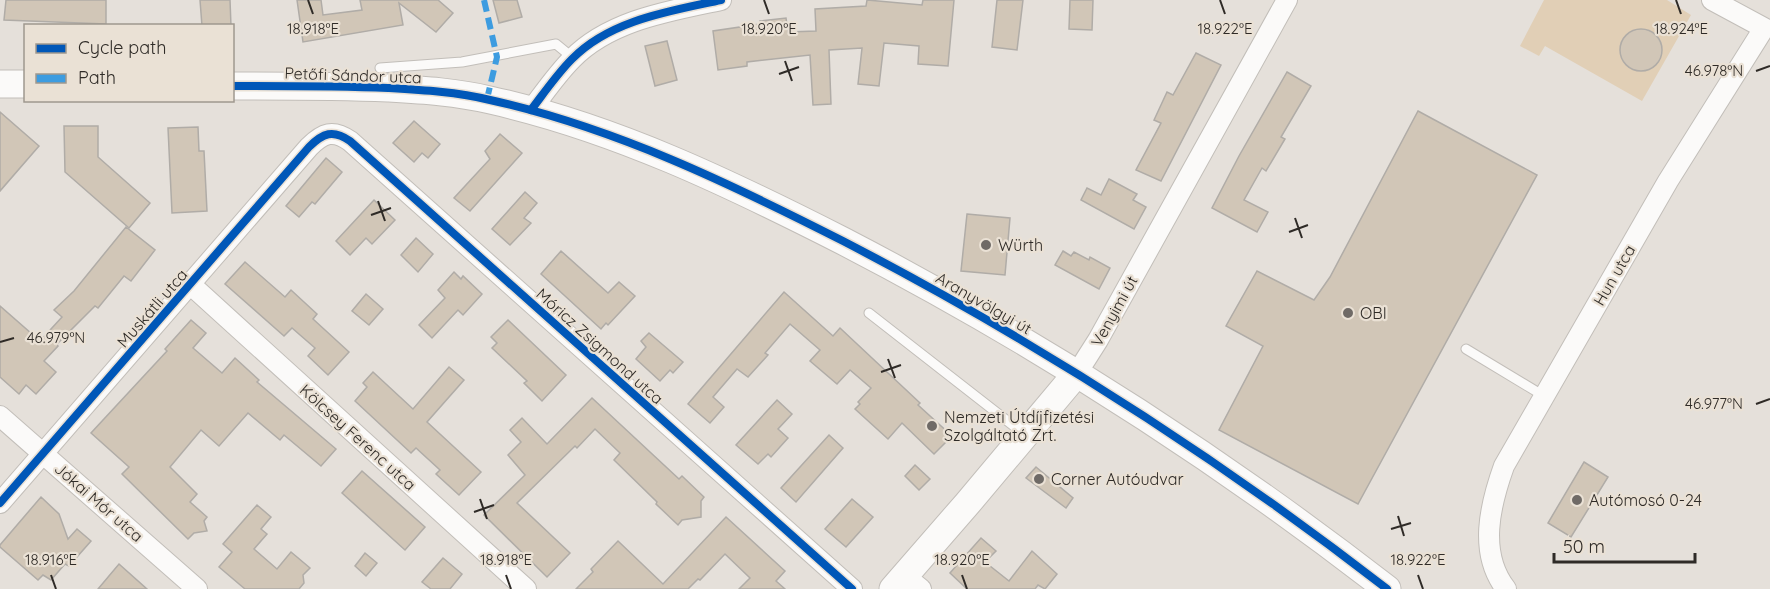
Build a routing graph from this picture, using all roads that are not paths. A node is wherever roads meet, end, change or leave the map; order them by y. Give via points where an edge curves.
1 (721, 0) edge
2 (1287, 0) edge
3 (1712, 0) edge
4 (1767, 27) edge
5 (573, 58) junction
6 (380, 68) dead end
7 (0, 84) edge
8 (24, 84) edge
9 (234, 86) edge
10 (531, 110) junction
11 (326, 134) joint
12 (190, 284) junction
13 (869, 313) dead end
14 (1466, 349) dead end
15 (1077, 373) junction
16 (1545, 396) junction
17 (0, 416) edge
18 (1026, 435) junction
19 (43, 453) junction
20 (0, 503) edge
21 (906, 585) edge
22 (1385, 588) edge
23 (197, 589) edge
24 (526, 589) edge
25 (852, 589) edge
26 (1506, 589) edge

1 - 5 street via 631,23 604,34
2 - 15 street, Venyimi út
3 - 4 street, Hun utca
4 - 16 street, Hun utca via 1668,181
5 - 6 lane via 556,44 462,62
5 - 10 street
7 - 8 street
9 - 10 street, Petőfi Sándor utca via 428,90
10 - 15 street, Aranyvölgyi út via 643,146 769,203 896,268
11 - 12 street, Muskátli utca via 309,147
11 - 25 street, Móricz Zsigmond utca via 341,135 350,141
12 - 19 street, Muskátli utca
12 - 24 street, Kölcsey Ferenc utca
13 - 18 lane
14 - 16 lane
15 - 18 street, Venyimi út
15 - 22 street, Aranyvölgyi út via 1224,470
16 - 26 street, Hun utca via 1495,489 1488,532 1498,580
17 - 19 street, Jókai Mór utca
18 - 21 street, Venyimi út
19 - 20 street, Muskátli utca
19 - 23 street, Jókai Mór utca

